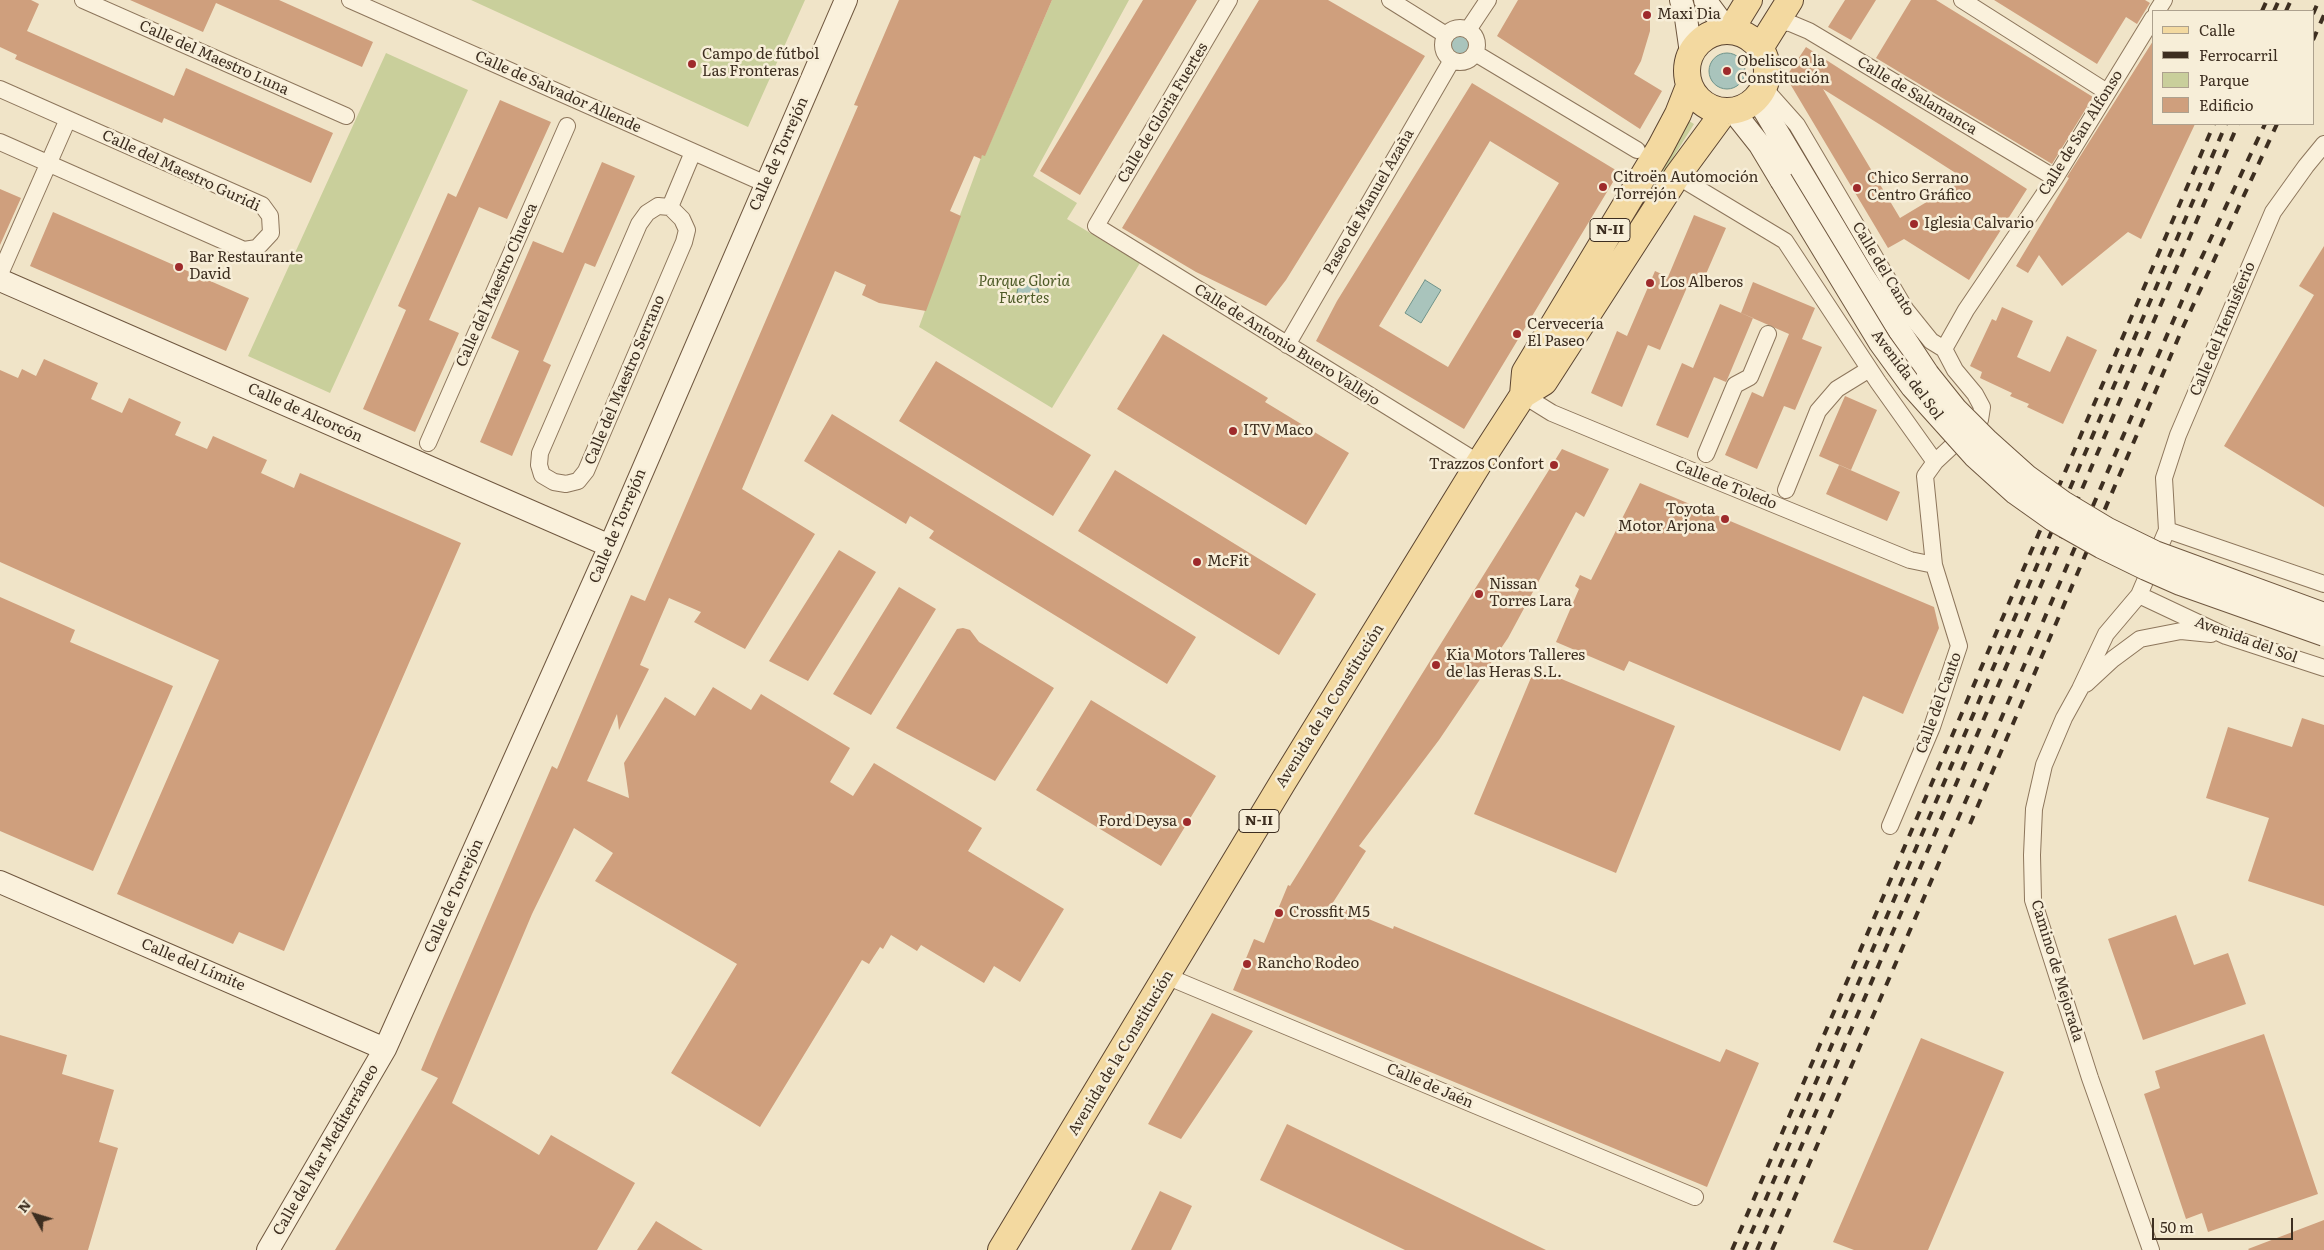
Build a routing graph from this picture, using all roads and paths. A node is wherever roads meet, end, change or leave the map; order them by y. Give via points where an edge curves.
1 (83, 0) edge
2 (350, 0) edge
3 (846, 0) edge
4 (1230, 0) edge
5 (1390, 0) edge
6 (1488, 0) edge
7 (1681, 0) edge
8 (1705, 0) edge
9 (1749, 0) edge
10 (1790, 0) edge
11 (1962, 0) edge
12 (2152, 20) edge
13 (1776, 22) junction
14 (1468, 30) junction
15 (1729, 31) junction
16 (1446, 35) junction
17 (1760, 48) junction
18 (1475, 53) junction
19 (1690, 53) junction
20 (1452, 60) junction
21 (1689, 86) junction
22 (0, 89) edge
23 (2107, 92) junction
24 (1760, 93) junction
25 (1729, 111) junction
26 (346, 116) dead end
27 (68, 119) junction
28 (567, 126) dead end
29 (0, 142) edge
30 (2324, 144) edge
31 (1637, 150) dead end
32 (693, 152) junction
33 (49, 164) junction
34 (1790, 175) junction
35 (1677, 176) junction
36 (2055, 178) junction
37 (766, 184) junction
38 (670, 207) junction
39 (1096, 226) joint
40 (0, 274) edge
41 (0, 280) edge
42 (1768, 334) dead end
43 (1287, 345) junction
44 (1944, 349) junction
45 (1863, 372) dead end
46 (1523, 395) junction
47 (428, 443) dead end
48 (1706, 454) dead end
49 (1935, 462) junction
50 (1479, 463) junction
51 (1786, 490) dead end
52 (2167, 530) junction
53 (610, 546) junction
54 (1934, 565) junction
55 (2324, 584) edge
56 (2139, 595) junction
57 (2324, 614) edge
58 (2324, 635) edge
59 (2226, 636) junction
60 (2324, 668) edge
61 (2080, 689) junction
62 (1890, 826) dead end
63 (0, 882) edge
64 (1166, 976) junction
65 (385, 1049) junction
66 (1695, 1197) dead end
67 (268, 1250) edge
68 (1001, 1250) edge
69 (2151, 1250) edge

1 - 26 street, Calle del Maestro Luna
2 - 32 street, Calle de Salvador Allende
3 - 37 street, Calle de Torrejón
4 - 39 street, Calle de Gloria Fuertes
5 - 16 street
6 - 14 street
7 - 19 street
8 - 15 street
9 - 15 main road
10 - 13 main road
11 - 23 street
12 - 23 street, Calle de San Alfonso
13 - 17 main road
13 - 36 street, Calle de Salamanca via 1790,23 1809,31
14 - 16 street via 1454,29
14 - 18 street via 1476,43
15 - 17 main road via 1751,38
15 - 19 main road via 1706,36
16 - 20 street via 1443,46
17 - 24 main road via 1768,72
18 - 20 street via 1467,60
18 - 31 street
19 - 21 main road, N-II via 1686,72
20 - 43 street, Paseo de Manuel Azaña
21 - 25 main road via 1695,97 1708,107
21 - 46 main road, Avenida de la Constitución / N-II via 1660,148 1525,372
22 - 27 street, Calle del Maestro Guridi
23 - 36 street, Calle de San Alfonso
24 - 25 main road, N-II via 1746,107
24 - 34 street, Avenida del Sol
24 - 44 street, Calle del Canto via 1797,125 1906,310 1931,341
25 - 34 street, Avenida del Sol
25 - 35 main road, Avenida de la Constitución / N-II
27 - 33 street
27 - 33 street, Calle del Maestro Guridi via 262,204 270,216 271,233 257,248 244,250
28 - 47 street, Calle del Maestro Chueca
29 - 33 street, Calle del Maestro Guridi
30 - 52 street, Calle del Hemisferio via 2273,212 2178,435 2164,478
32 - 37 street, Calle de Salvador Allende
32 - 38 street
33 - 40 street
34 - 57 street, Avenida del Sol, bridge via 1928,374 1956,409 2028,476 2108,529 2155,552
34 - 58 street, Avenida del Sol, bridge via 1880,343 1912,387 1974,456 2015,493 2061,524 2146,569
35 - 46 main road, Avenida de la Constitución / N-II via 1544,382
35 - 49 street via 1785,241
36 - 44 street, Calle de San Alfonso via 1966,310
37 - 53 street, Calle de Torrejón
38 - 38 street, Calle del Maestro Serrano via 658,206 639,224 540,453 538,465 542,475 554,482 578,481 586,472 680,250 687,230 682,219
39 - 43 street, Calle de Antonio Buero Vallejo
41 - 53 street, Calle de Alcorcón
42 - 48 street via 1750,378 1735,385
43 - 50 street, Calle de Antonio Buero Vallejo
44 - 49 street, Calle del Canto via 1982,407 1980,420
45 - 51 street via 1837,388 1818,411
46 - 50 main road, Avenida de la Constitución / N-II
46 - 54 street, Calle de Toledo via 1552,413 1634,447 1910,560
49 - 54 street, Calle del Canto via 1925,476
50 - 64 main road, Avenida de la Constitución / N-II
52 - 55 street
52 - 56 street
53 - 65 street, Calle de Torrejón
54 - 62 street, Calle del Canto via 1959,646 1932,727
56 - 59 street, Avenida del Sol
56 - 61 street, Camino de Mejorada via 2106,634
59 - 60 street, Avenida del Sol
59 - 61 street, Camino de Mejorada via 2180,631 2140,639
61 - 69 street, Camino de Mejorada via 2044,765 2034,809 2033,900 2090,1078
63 - 65 street, Calle del Límite
64 - 66 street, Calle de Jaén
64 - 68 main road, Avenida de la Constitución / N-II
65 - 67 street, Calle del Mar Mediterráneo

